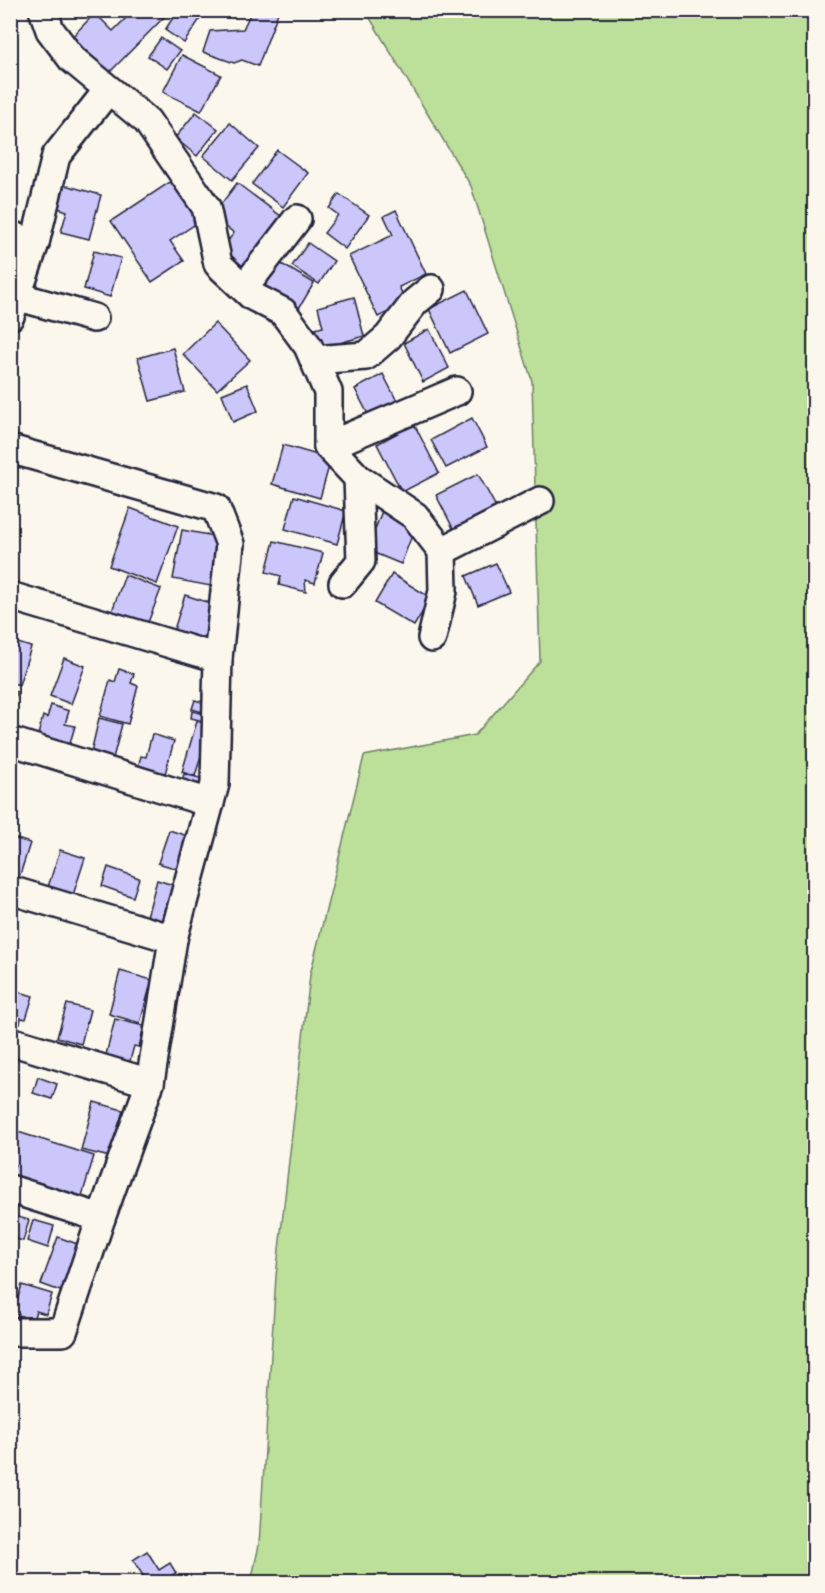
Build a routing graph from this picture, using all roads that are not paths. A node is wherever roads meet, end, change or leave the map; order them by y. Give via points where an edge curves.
1 (43, 10) edge
2 (108, 90) junction
3 (297, 219) dead end
4 (23, 239) edge
5 (244, 288) junction
6 (431, 289) dead end
7 (13, 306) edge
8 (94, 318) dead end
9 (314, 360) junction
10 (457, 391) dead end
11 (328, 446) junction
12 (10, 449) edge
13 (358, 478) junction
14 (540, 501) dead end
15 (442, 551) junction
16 (343, 583) dead end
17 (10, 596) edge
18 (432, 638) dead end
19 (218, 658) junction
20 (10, 741) edge
21 (210, 803) junction
22 (10, 890) edge
23 (173, 939) junction
24 (10, 1041) edge
25 (150, 1083) junction
26 (10, 1189) edge
27 (101, 1218) junction
28 (10, 1332) edge

1 - 2 street via 50,30 72,59
2 - 4 street via 56,156
2 - 5 street via 147,121 206,207 218,264
3 - 5 street
4 - 7 street
5 - 9 street via 283,312
6 - 9 street via 366,356
7 - 8 street
9 - 11 street via 328,392
10 - 11 street
11 - 13 street
12 - 19 street via 216,508 230,544
13 - 15 street via 415,516
13 - 16 street via 361,561
14 - 15 street
15 - 18 street via 443,591
17 - 19 street
19 - 21 street via 215,784
20 - 21 street
21 - 23 street
22 - 23 street
23 - 25 street
24 - 25 street
25 - 27 street
26 - 27 street
27 - 28 street via 63,1332

